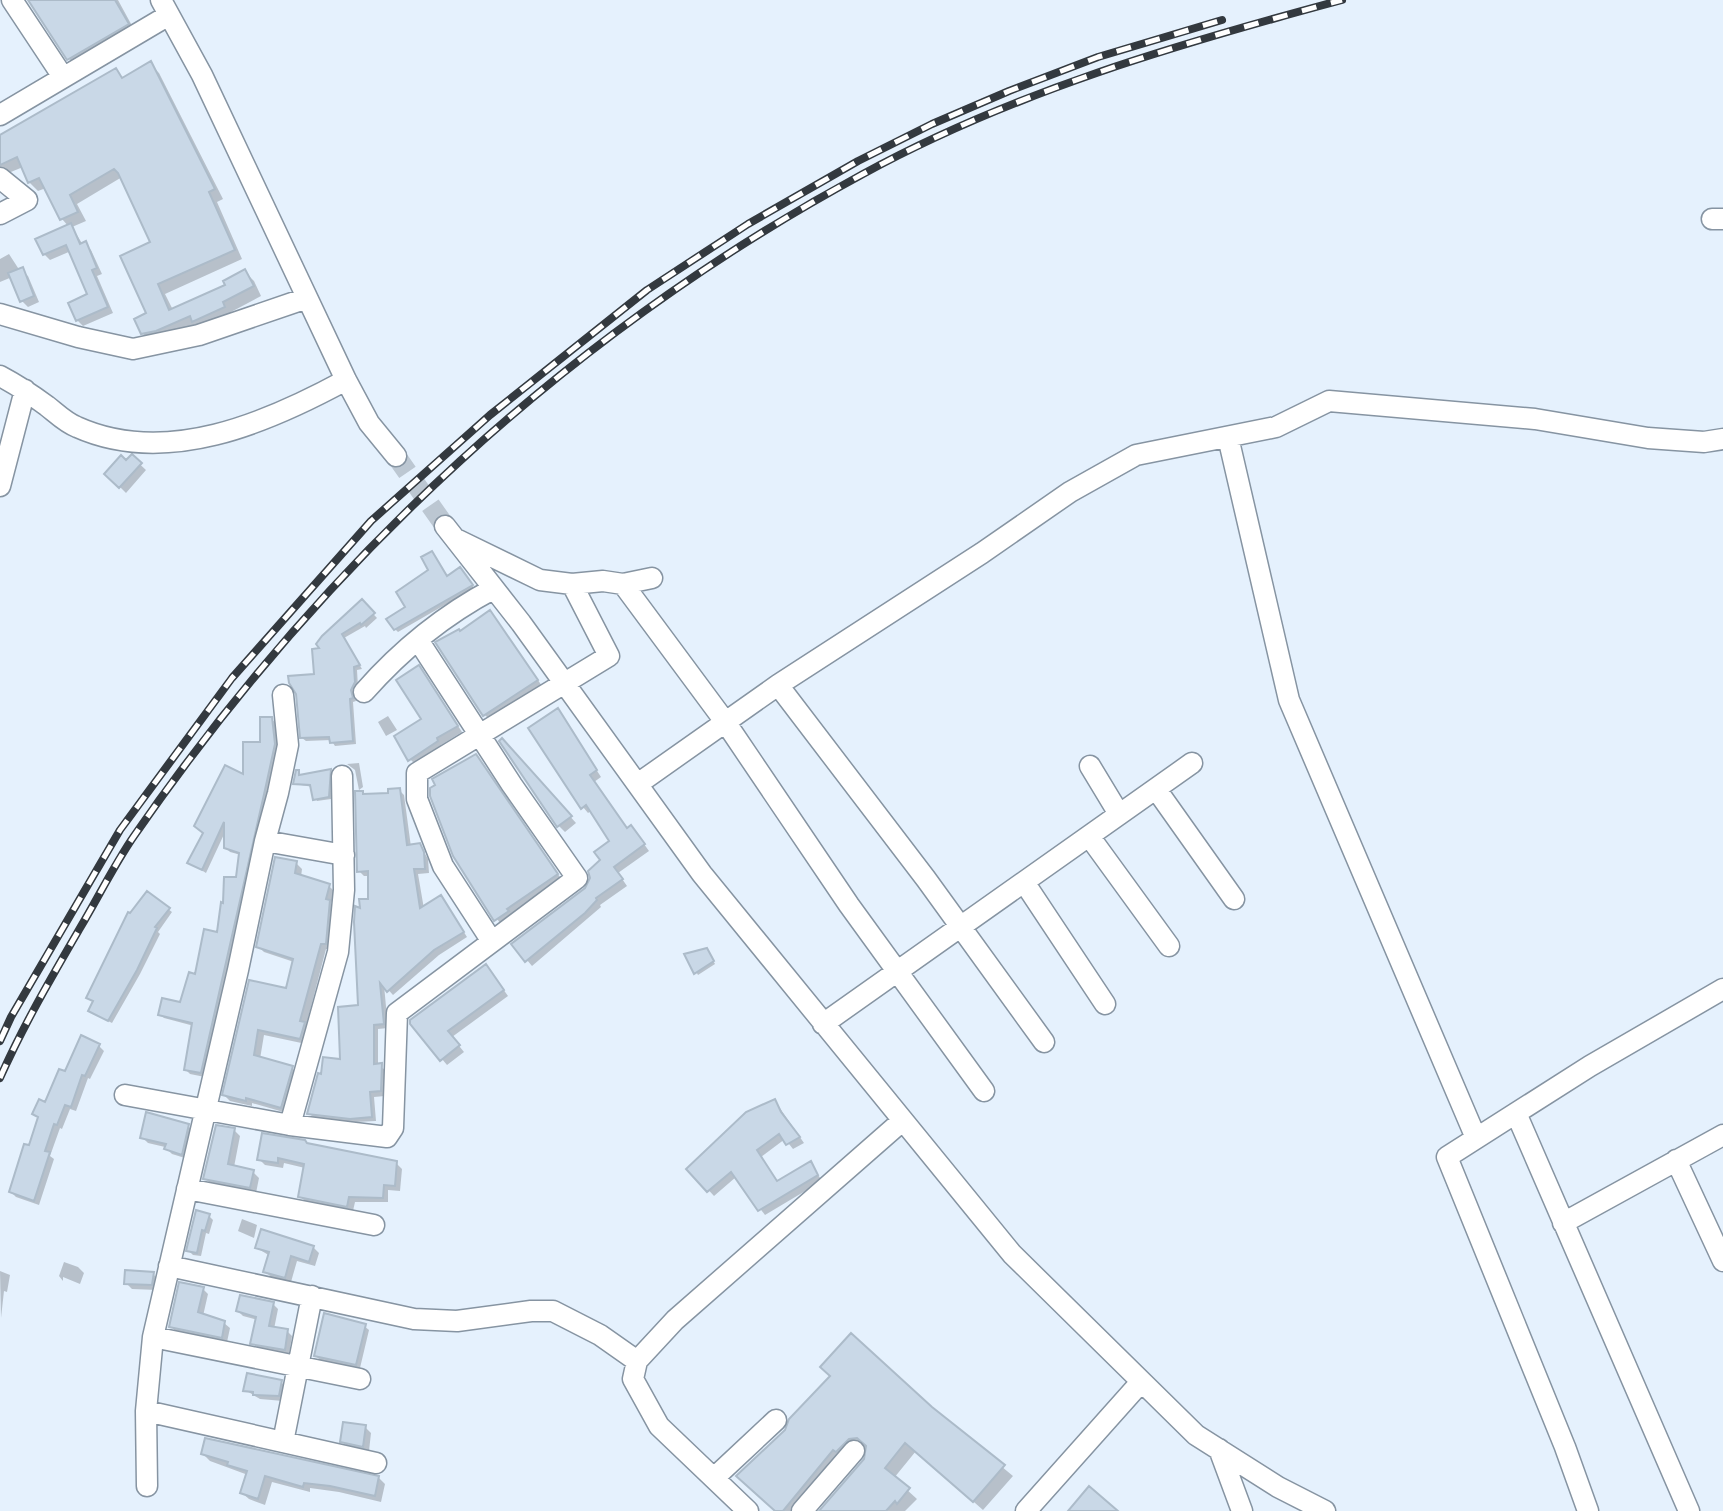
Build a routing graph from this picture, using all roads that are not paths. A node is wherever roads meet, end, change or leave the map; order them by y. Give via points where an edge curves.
1 (12, 0) edge
2 (165, 7) edge
3 (63, 77) junction
4 (0, 115) edge
5 (0, 178) edge
6 (0, 214) edge
7 (307, 298) junction
8 (0, 314) edge
9 (0, 376) edge
10 (346, 380) junction
11 (25, 390) junction
12 (1228, 437) junction
13 (1723, 439) edge
14 (396, 456) tunnel mouth
15 (0, 486) edge
16 (652, 578) dead end
17 (572, 584) junction
18 (623, 584) junction
19 (493, 589) junction
20 (418, 640) junction
21 (566, 684) junction
22 (778, 685) junction
23 (364, 692) dead end
24 (283, 695) dead end
25 (726, 723) junction
26 (479, 734) junction
27 (1192, 763) dead end
28 (1090, 766) dead end
29 (342, 776) dead end
30 (639, 783) junction
31 (1156, 789) junction
32 (1119, 814) junction
33 (1089, 836) junction
34 (265, 841) junction
35 (344, 855) junction
36 (1024, 882) junction
37 (1234, 899) dead end
38 (960, 927) junction
39 (491, 940) junction
40 (1169, 946) dead end
41 (897, 971) junction
42 (1723, 989) edge
43 (1105, 1004) dead end
44 (823, 1024) junction
45 (1044, 1042) dead end
46 (984, 1091) dead end
47 (125, 1095) dead end
48 (205, 1109) junction
49 (1516, 1113) junction
50 (902, 1121) junction
51 (290, 1125) junction
52 (1723, 1135) edge
53 (1476, 1138) junction
54 (1676, 1160) junction
55 (187, 1189) junction
56 (1563, 1223) junction
57 (374, 1225) dead end
58 (1723, 1261) edge
59 (169, 1266) junction
60 (312, 1296) junction
61 (153, 1337) junction
62 (637, 1361) junction
63 (298, 1367) junction
64 (360, 1379) dead end
65 (1141, 1382) junction
66 (146, 1411) junction
67 (776, 1420) dead end
68 (283, 1442) junction
69 (1219, 1449) junction
70 (854, 1451) dead end
71 (376, 1463) dead end
72 (714, 1478) junction
73 (147, 1486) dead end
74 (748, 1511) edge
75 (802, 1511) edge
76 (1026, 1511) edge
77 (1242, 1511) edge
78 (1325, 1511) edge
79 (1588, 1511) edge
80 (1689, 1511) edge

1 - 3 street
2 - 3 street
2 - 7 street
3 - 4 street
5 - 6 street via 27,200
7 - 8 street via 199,335 133,349
7 - 10 street
9 - 11 street
10 - 11 street via 294,408 201,440 131,442 76,427
10 - 14 street via 369,423
11 - 15 street
12 - 13 street via 1276,427 1329,401 1535,419 1648,438
12 - 22 street via 1136,455 1070,492
12 - 53 street via 1289,700
16 - 18 street
17 - 18 street
17 - 19 street via 540,580 450,532
17 - 21 street via 609,656
18 - 25 street
19 - 20 street
19 - 21 street
20 - 23 street
20 - 26 street
21 - 26 street
21 - 30 street
22 - 25 street
22 - 38 street
24 - 34 street via 288,745
25 - 30 street
25 - 41 street
26 - 39 street via 417,773 417,799 443,866
26 - 39 street via 577,878
27 - 31 street
28 - 32 street
29 - 35 street
30 - 44 street via 702,874
31 - 32 street
31 - 37 street
32 - 33 street
33 - 36 street
33 - 40 street
34 - 35 street
34 - 48 street
35 - 51 street via 338,952
36 - 38 street
36 - 43 street
38 - 41 street
38 - 45 street
39 - 51 street via 397,1013 393,1128 387,1137
41 - 44 street
41 - 46 street
42 - 49 street
44 - 50 street
47 - 48 street
48 - 51 street
48 - 55 street
49 - 53 street
49 - 56 street
50 - 62 street via 675,1320
50 - 65 street via 1012,1254
52 - 54 street
53 - 79 street via 1447,1157
54 - 56 street
54 - 58 street
55 - 57 street
55 - 59 street
56 - 80 street
59 - 60 street
59 - 61 street
60 - 62 street via 437,1321 553,1311
60 - 63 street
61 - 63 street
61 - 66 street
62 - 72 street via 633,1379 659,1426
63 - 64 street
63 - 68 street
65 - 69 street via 1196,1435
65 - 76 street
66 - 68 street
66 - 73 street
67 - 72 street
68 - 71 street
69 - 77 street
69 - 78 street
70 - 75 street
72 - 74 street

